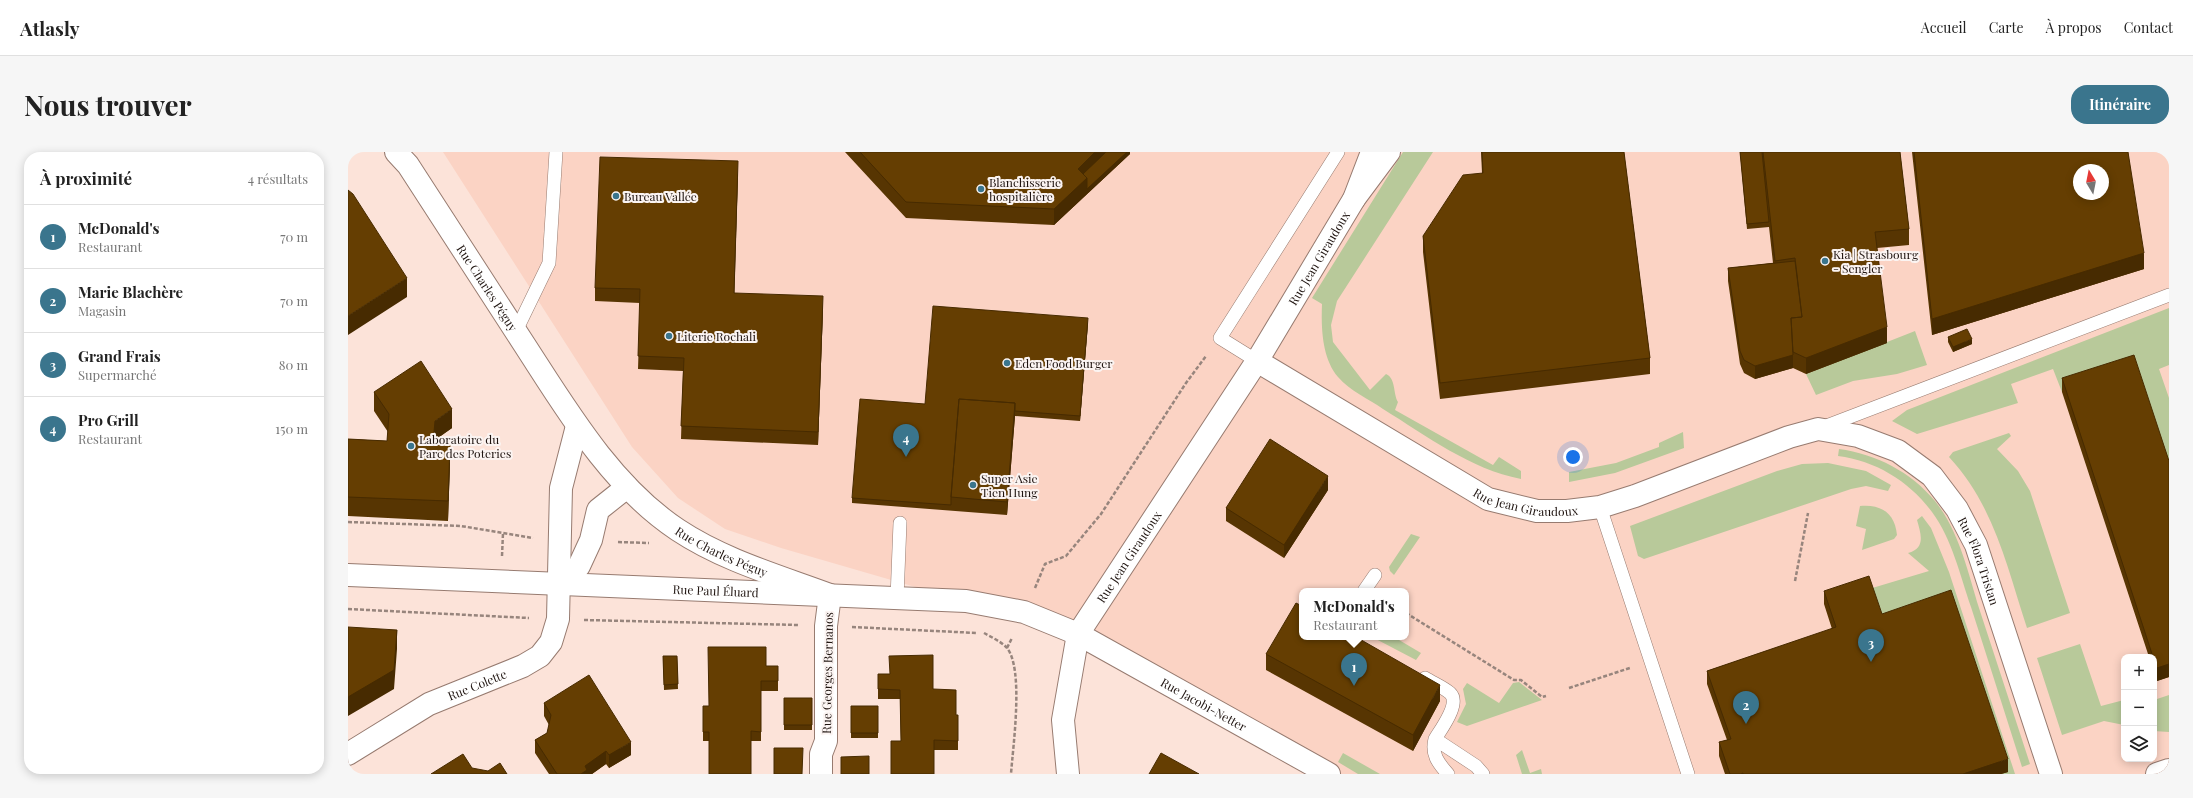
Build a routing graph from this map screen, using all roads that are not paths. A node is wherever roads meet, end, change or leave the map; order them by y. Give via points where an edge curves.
1 (396, 152) edge
2 (556, 152) edge
3 (1338, 152) edge
4 (1372, 152) edge
5 (1389, 152) edge
6 (1354, 199) junction
7 (2169, 295) edge
8 (516, 331) junction
9 (1256, 361) junction
10 (577, 426) junction
11 (1818, 429) junction
12 (627, 487) junction
13 (1600, 507) junction
14 (900, 523) dead end
15 (348, 575) edge
16 (1374, 575) dead end
17 (560, 583) junction
18 (1366, 588) edge
19 (830, 595) junction
20 (897, 598) junction
21 (1078, 634) junction
22 (1412, 671) edge
23 (1435, 739) junction
24 (348, 754) edge
25 (2169, 770) edge
26 (821, 774) edge
27 (1068, 774) edge
28 (1329, 774) edge
29 (1448, 774) edge
30 (1483, 774) edge
31 (1688, 774) edge
32 (2051, 774) edge
33 (2158, 774) edge

1 - 8 main road, Rue Charles Péguy via 408,165
2 - 8 lane via 549,263
3 - 9 lane via 1220,338
4 - 6 main road, Rue Jean Giraudoux
5 - 6 main road
6 - 9 main road, Rue Jean Giraudoux
7 - 11 lane
8 - 10 main road, Rue Charles Péguy
9 - 13 main road, Rue Jean Giraudoux via 1488,500 1538,511
9 - 21 main road, Rue Jean Giraudoux
10 - 12 main road, Rue Charles Péguy
10 - 17 main road via 561,488
11 - 13 main road, Rue Jean Giraudoux via 1789,437
11 - 32 main road, Rue Flora Tristan via 1858,436 1898,451 1932,476 1957,509 1976,545
12 - 17 main road via 598,510 591,540 579,566
12 - 19 main road, Rue Charles Péguy via 651,511 679,531 723,554
13 - 31 lane
14 - 20 lane
15 - 17 main road, Rue Paul Éluard
16 - 18 lane
17 - 19 main road, Rue Paul Éluard
17 - 24 main road, Rue Colette via 558,620 551,642 540,656 523,666 429,704
19 - 20 main road, Rue Paul Éluard
19 - 26 main road, Rue Georges Bernanos via 826,626 826,740 821,754
20 - 21 main road, Rue Paul Éluard via 966,601 1024,612
21 - 27 main road, Rue Jean Giraudoux via 1063,720
21 - 28 main road, Rue Jacobi-Netter
22 - 23 lane via 1452,697 1453,708
23 - 29 lane via 1433,752
23 - 30 lane via 1476,766
25 - 33 main road

